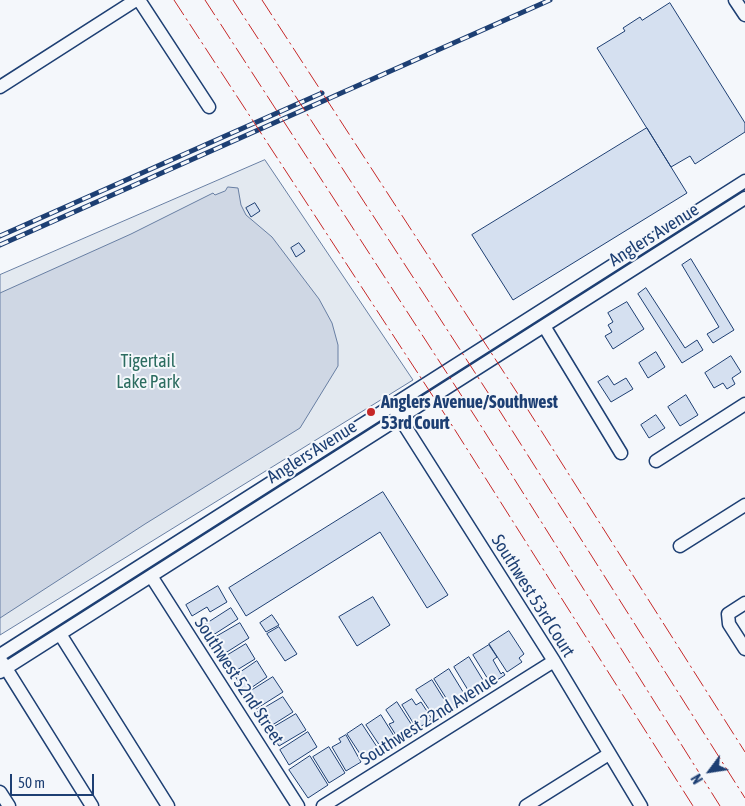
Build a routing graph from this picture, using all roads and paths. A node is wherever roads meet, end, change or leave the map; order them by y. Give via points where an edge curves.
1 (137, 0) edge
2 (735, 0) edge
3 (745, 15) edge
4 (0, 87) edge
5 (209, 107) dead end
6 (745, 182) edge
7 (745, 198) edge
8 (544, 326) junction
9 (745, 404) edge
10 (392, 406) junction
11 (400, 418) junction
12 (621, 453) dead end
13 (656, 461) dead end
14 (745, 506) edge
15 (680, 546) dead end
16 (151, 576) junction
17 (745, 603) edge
18 (60, 634) junction
19 (745, 649) edge
20 (554, 661) junction
21 (2, 663) edge
22 (610, 754) junction
23 (0, 792) edge
24 (9, 806) edge
25 (92, 806) edge
26 (168, 806) edge
27 (298, 806) edge
28 (323, 806) edge
29 (526, 806) edge
30 (641, 806) edge

1 - 4 street
1 - 5 street
2 - 3 street
6 - 10 street, Anglers Avenue
7 - 8 street, Anglers Avenue
8 - 11 street, Anglers Avenue
8 - 12 street
9 - 13 street
10 - 11 street, Southwest 53rd Court
10 - 21 street, Anglers Avenue
11 - 16 street, Anglers Avenue
11 - 20 street, Southwest 53rd Court
14 - 15 street
16 - 18 street, Anglers Avenue
16 - 27 street, Southwest 52nd Street
17 - 19 street via 728,614 729,624
18 - 21 street, Anglers Avenue
18 - 26 street
20 - 22 street, Southwest 53rd Court
20 - 28 street, Southwest 22nd Avenue
21 - 25 street
22 - 29 street
22 - 30 street, Southwest 53rd Court
23 - 24 street

